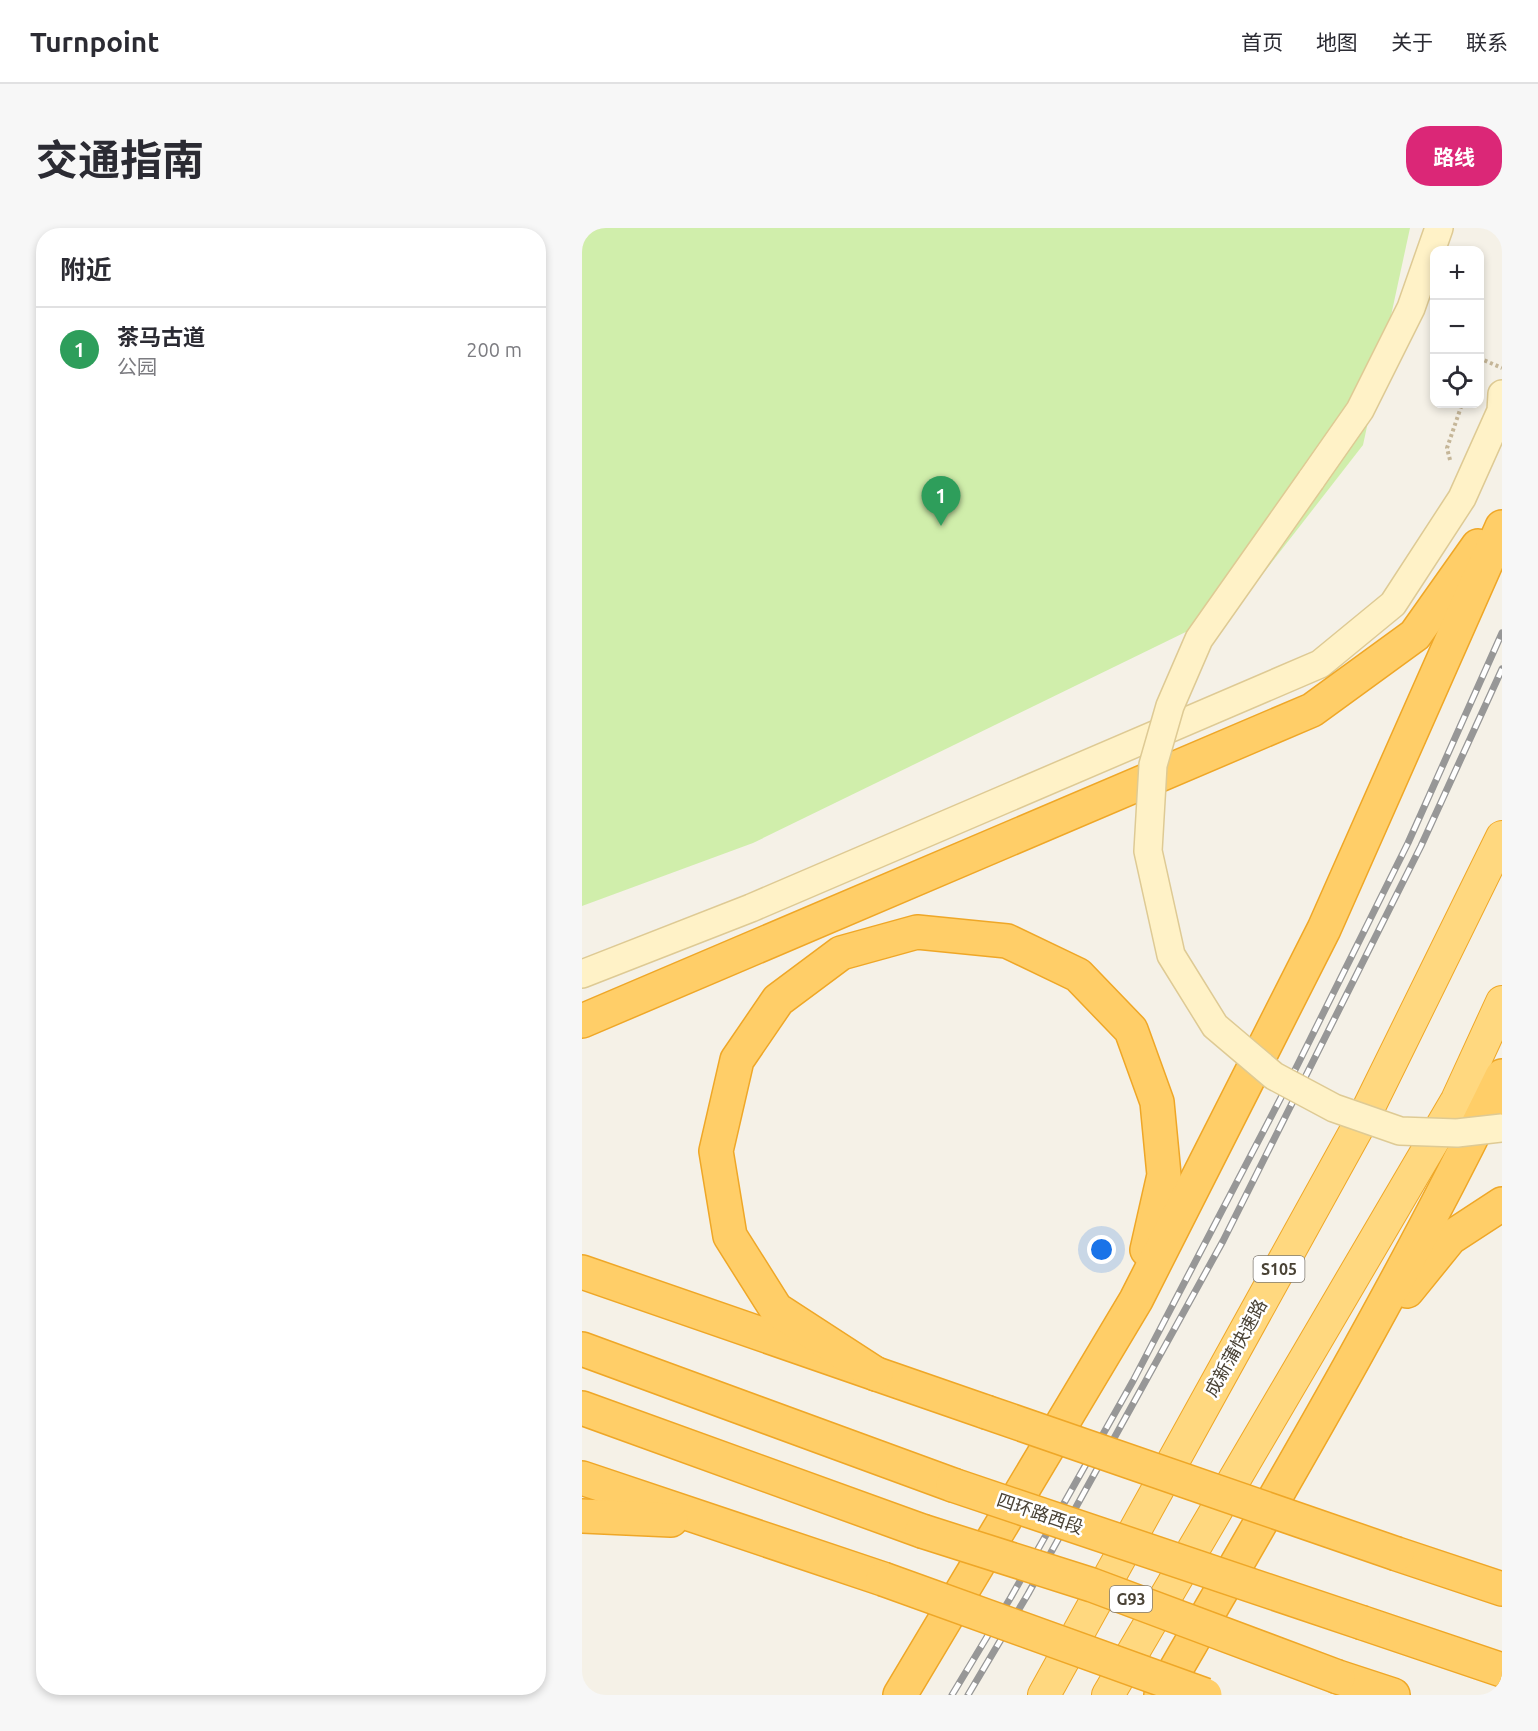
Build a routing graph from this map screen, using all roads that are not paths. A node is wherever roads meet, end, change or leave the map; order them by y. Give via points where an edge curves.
1 (1439, 228) edge
2 (1502, 394) edge
3 (1502, 513) edge
4 (1502, 527) edge
5 (1502, 837) edge
6 (582, 974) edge
7 (1502, 1002) edge
8 (582, 1021) edge
9 (1502, 1076) edge
10 (1502, 1128) edge
11 (1502, 1204) edge
12 (582, 1272) edge
13 (1136, 1299) junction
14 (1362, 1346) junction
15 (582, 1349) edge
16 (876, 1374) junction
17 (582, 1408) edge
18 (582, 1478) edge
19 (582, 1516) edge
20 (712, 1522) junction
21 (1495, 1585) edge
22 (1502, 1670) edge
23 (900, 1695) edge
24 (1044, 1695) edge
25 (1108, 1695) edge
26 (1161, 1695) edge
27 (1205, 1695) edge
28 (1393, 1695) edge

1 - 10 main road, bridge via 1411,308 1360,410 1199,639 1170,706 1153,765 1148,851 1172,955 1215,1026 1274,1076 1334,1108 1400,1131 1457,1133
2 - 6 main road via 1501,411 1462,498 1394,604 1320,664 751,908
3 - 8 highway via 1415,635 1312,710
4 - 13 highway via 1324,930
5 - 24 highway, 成新蒲快速路 / S105 via 1369,1107
7 - 25 highway via 1457,1100
9 - 14 highway
11 - 14 highway via 1450,1238
12 - 16 highway
13 - 16 highway via 1164,1175 1157,1102 1131,1030 1078,975 1008,941 917,932 841,953 778,1000 737,1060 716,1151 730,1236 776,1309
13 - 23 highway
14 - 26 highway
15 - 22 highway, 四环路西段, bridge via 953,1485
16 - 21 highway, bridge
17 - 28 highway, G93, bridge via 922,1531 1092,1585
18 - 20 highway
19 - 20 highway
20 - 27 highway, bridge

